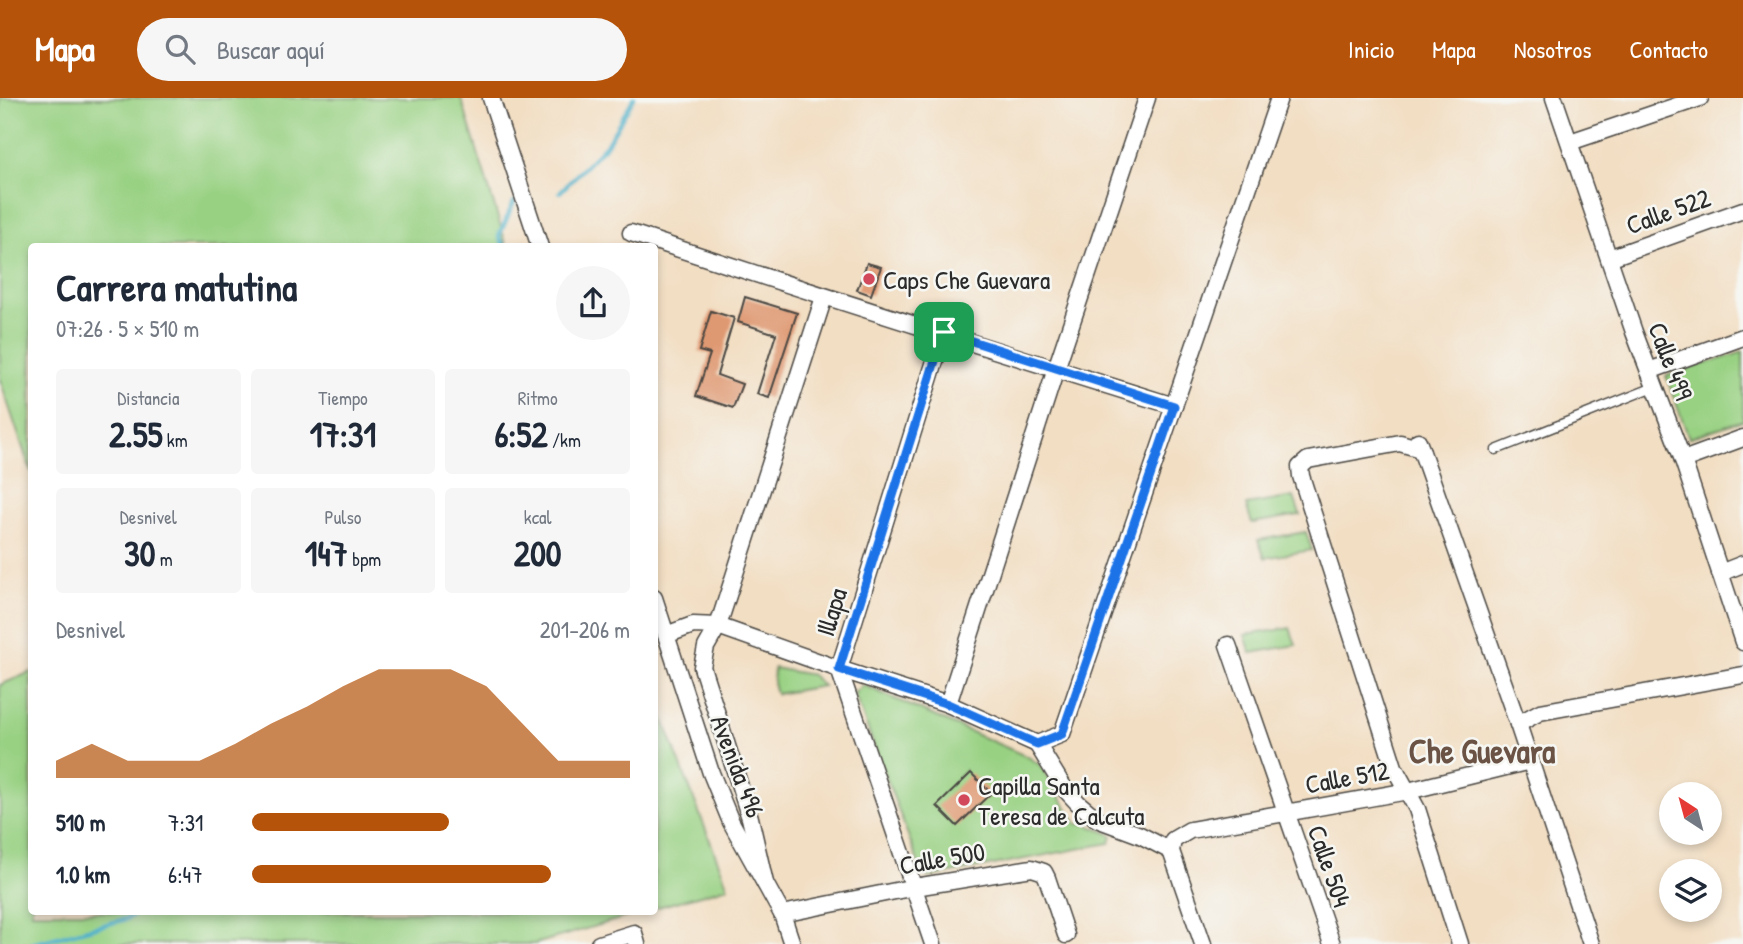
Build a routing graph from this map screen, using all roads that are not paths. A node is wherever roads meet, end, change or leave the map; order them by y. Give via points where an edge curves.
1 (491, 98) edge
2 (1147, 98) edge
3 (1279, 98) edge
4 (1554, 98) edge
5 (1699, 98) edge
6 (1570, 142) junction
7 (1743, 210) edge
8 (631, 233) dead end
9 (539, 243) edge
10 (1609, 258) junction
11 (824, 297) junction
12 (944, 332) junction
13 (1743, 337) edge
14 (1056, 369) junction
15 (1649, 371) junction
16 (1654, 387) junction
17 (1174, 406) junction
18 (1743, 438) edge
19 (1496, 450) dead end
20 (1683, 460) junction
21 (1743, 564) edge
22 (1720, 573) junction
23 (658, 610) edge
24 (718, 626) junction
25 (666, 635) junction
26 (1743, 642) edge
27 (1228, 645) dead end
28 (839, 669) junction
29 (1743, 675) edge
30 (948, 704) junction
31 (1518, 724) junction
32 (1037, 744) junction
33 (1530, 761) junction
34 (1408, 791) junction
35 (1285, 813) junction
36 (1172, 846) junction
37 (765, 883) junction
38 (915, 887) junction
39 (782, 914) junction
40 (1066, 935) dead end
41 (599, 944) edge
42 (638, 944) edge
43 (792, 944) edge
44 (933, 944) edge
45 (1203, 944) edge
46 (1332, 944) edge
47 (1460, 944) edge
48 (1591, 944) edge

1 - 9 street
2 - 14 street
3 - 17 street
4 - 6 street, Calle 499
5 - 6 street
6 - 10 street, Calle 499
7 - 10 street, Calle 522
8 - 11 street
10 - 15 street, Calle 499
11 - 12 street
11 - 24 street
12 - 14 street
12 - 28 street, Illapa
13 - 15 street
14 - 17 street
14 - 30 street
15 - 16 street, Calle 499
16 - 19 lane
16 - 20 street, Calle 499
17 - 32 street via 1062,734
18 - 20 street
20 - 22 street, Calle 499
21 - 22 street
22 - 26 street, Calle 499
23 - 25 street, Avenida 496
24 - 25 street via 693,625
24 - 28 street
24 - 37 street via 706,647 702,667 750,818
25 - 37 street, Avenida 496 via 711,773 731,822
27 - 35 street, Calle 504
28 - 30 street
28 - 38 street, Illapa
29 - 31 street via 1540,712
30 - 32 street
31 - 33 street
31 - 34 street via 1418,442 1308,460 1300,467 1301,476 1394,767
32 - 36 street via 1065,788 1097,820
33 - 34 street, Calle 512
33 - 48 street
34 - 35 street, Calle 512
34 - 47 street
35 - 36 street, Calle 512 via 1190,830
35 - 46 street, Calle 504
36 - 45 street
37 - 39 street, Avenida 496
38 - 39 street, Calle 500
38 - 40 street, Calle 500 via 1032,868 1044,872
38 - 44 street, Illapa
39 - 43 street, Avenida 496
41 - 42 street via 634,933

